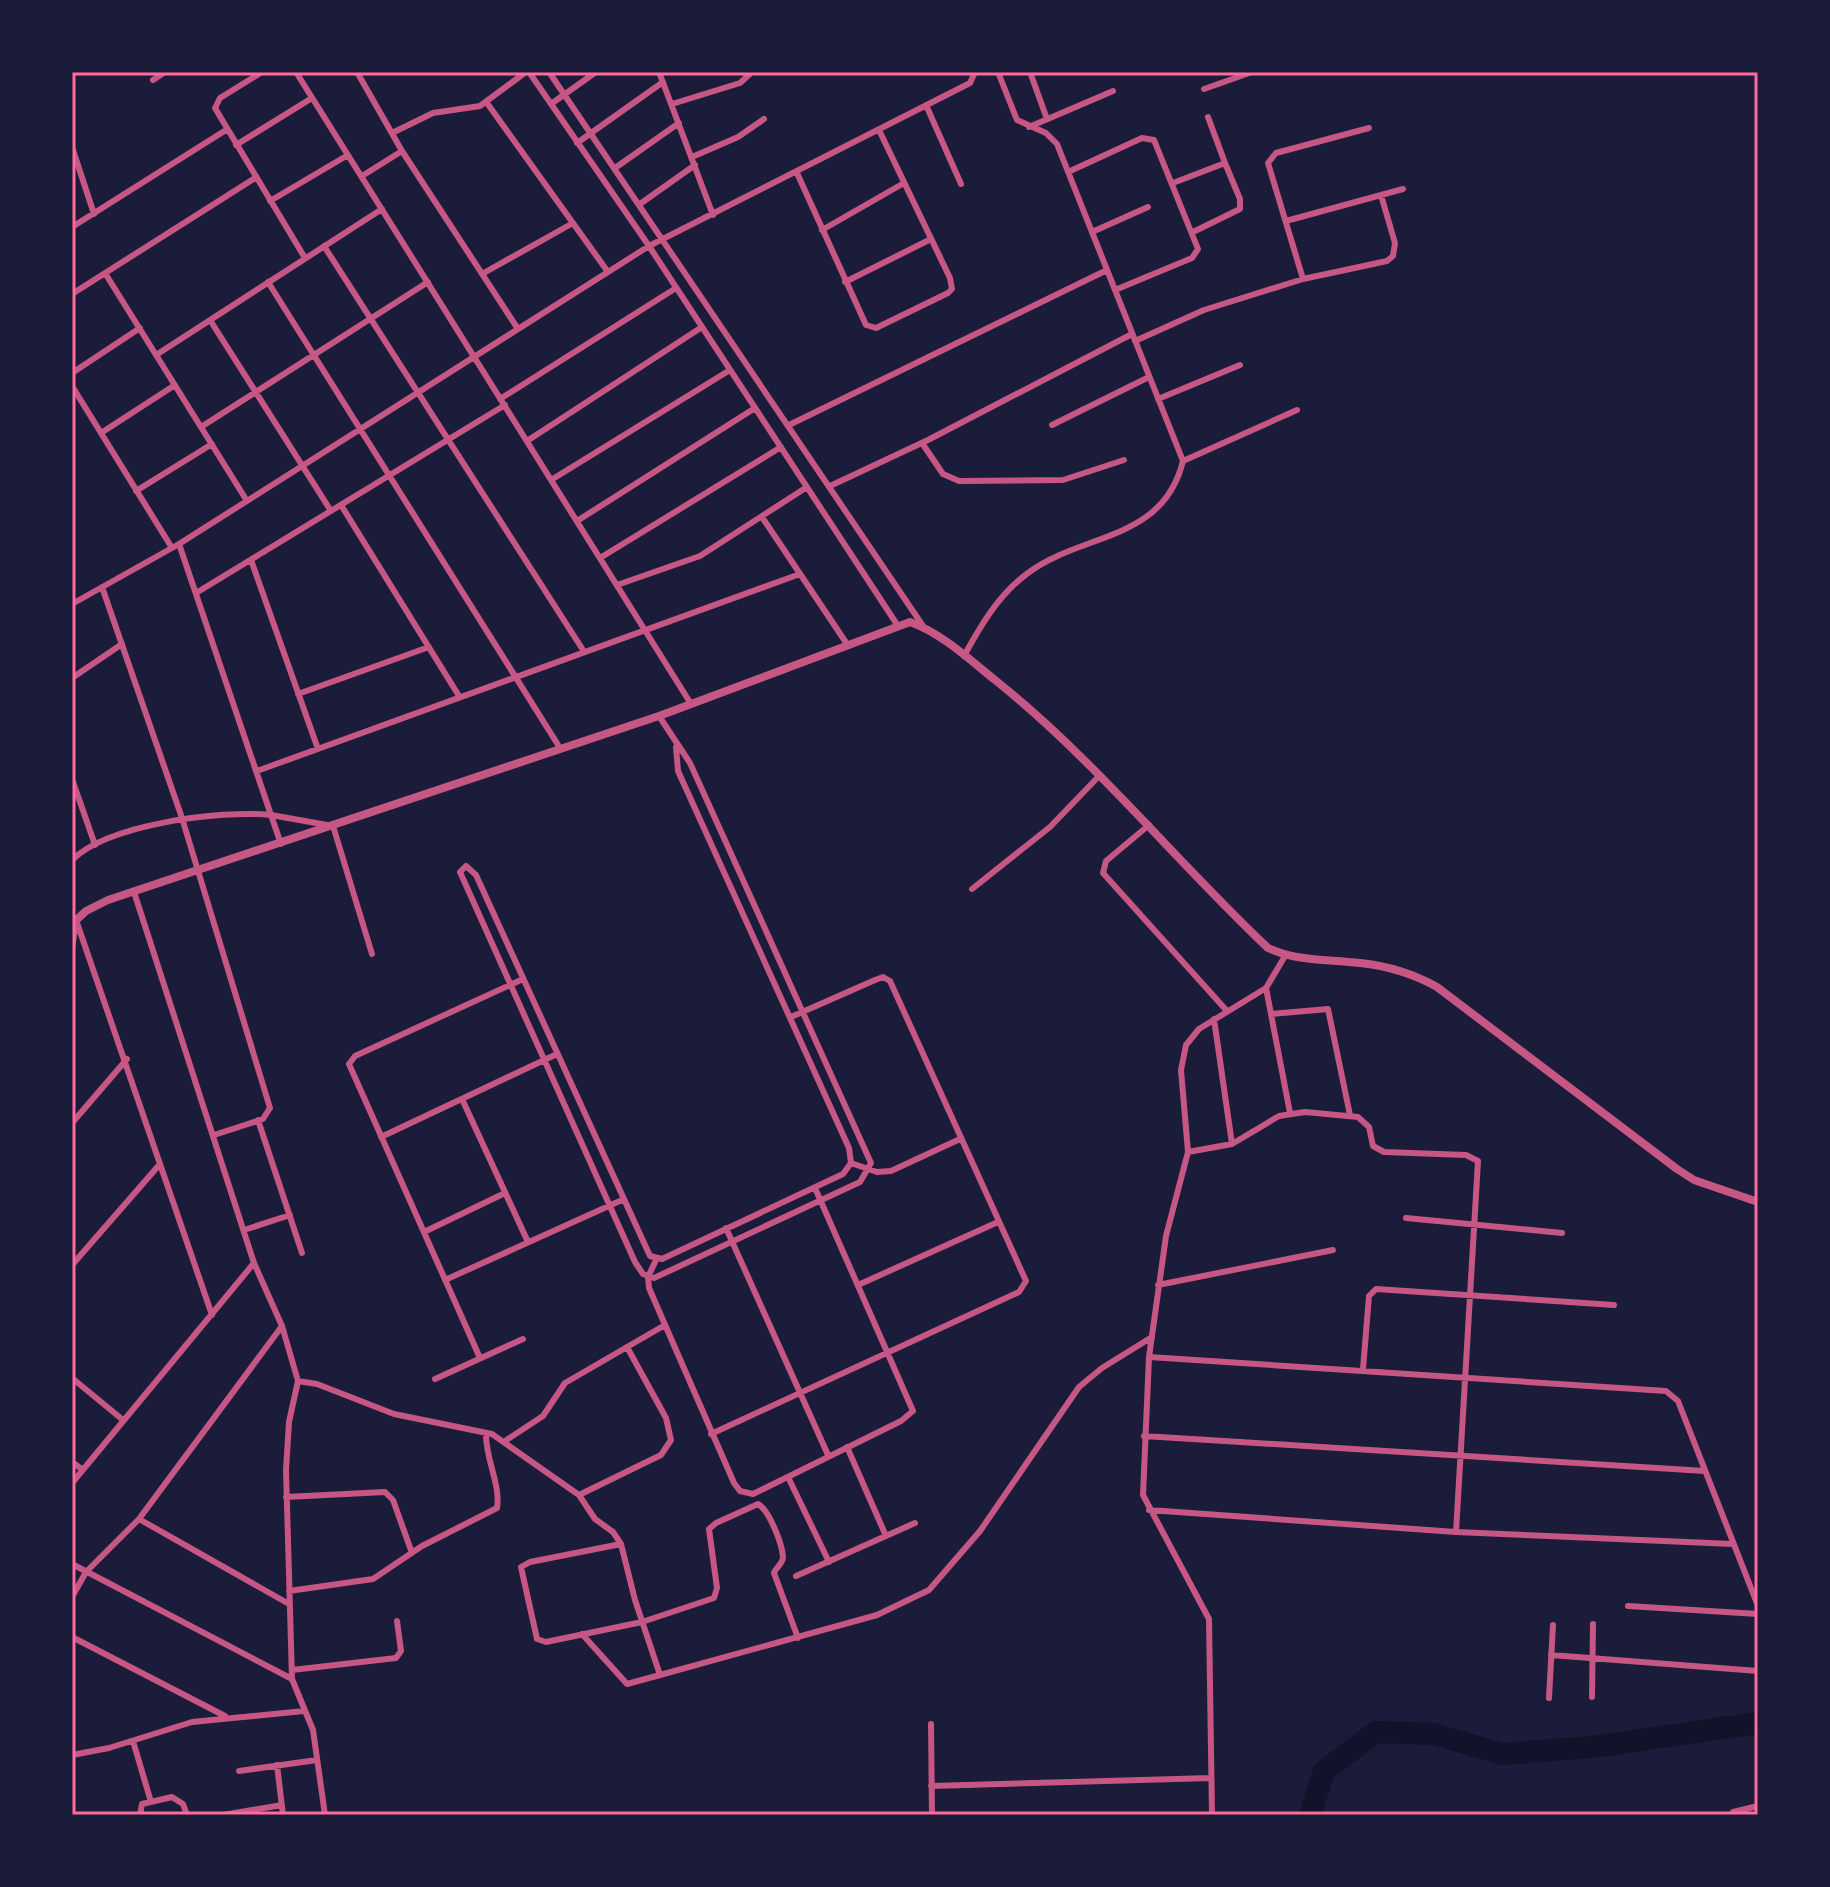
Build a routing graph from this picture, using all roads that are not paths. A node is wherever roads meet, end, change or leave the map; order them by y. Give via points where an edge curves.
1 (165, 72) edge
2 (262, 72) edge
3 (296, 72) edge
4 (357, 72) edge
5 (528, 72) edge
6 (549, 72) edge
7 (596, 72) edge
8 (659, 72) edge
9 (752, 72) edge
10 (975, 72) edge
11 (1000, 72) edge
12 (1030, 72) edge
13 (1252, 72) edge
14 (153, 80) dead end
15 (663, 82) junction
16 (1204, 89) dead end
17 (1113, 91) dead end
18 (565, 95) junction
19 (312, 98) junction
20 (487, 103) junction
21 (551, 104) junction
22 (672, 104) junction
23 (926, 105) junction
24 (1208, 117) dead end
25 (764, 119) dead end
26 (1047, 119) junction
27 (679, 123) junction
28 (1029, 127) junction
29 (1369, 128) dead end
30 (226, 130) junction
31 (879, 130) junction
32 (392, 133) junction
33 (591, 134) junction
34 (577, 143) junction
35 (236, 145) junction
36 (72, 147) edge
37 (402, 151) junction
38 (348, 155) junction
39 (693, 161) junction
40 (1225, 163) junction
41 (615, 168) junction
42 (1068, 172) junction
43 (797, 173) junction
44 (362, 176) junction
45 (255, 178) junction
46 (904, 183) junction
47 (1173, 183) junction
48 (961, 184) dead end
49 (1403, 189) dead end
50 (1381, 195) junction
51 (270, 201) junction
52 (640, 204) junction
53 (1148, 207) dead end
54 (382, 209) junction
55 (94, 214) junction
56 (713, 215) junction
57 (1286, 221) junction
58 (573, 223) junction
59 (72, 227) edge
60 (822, 230) junction
61 (1092, 232) junction
62 (1193, 232) junction
63 (664, 239) junction
64 (931, 239) junction
65 (324, 246) junction
66 (649, 246) junction
67 (305, 258) junction
68 (1107, 270) junction
69 (608, 272) junction
70 (105, 273) junction
71 (482, 274) junction
72 (1303, 279) junction
73 (268, 282) junction
74 (428, 282) junction
75 (845, 282) junction
76 (676, 288) junction
77 (1115, 290) junction
78 (72, 294) edge
79 (371, 319) junction
80 (210, 320) junction
81 (702, 327) junction
82 (140, 328) junction
83 (518, 329) junction
84 (1134, 338) junction
85 (156, 355) junction
86 (314, 355) junction
87 (474, 356) junction
88 (1240, 365) dead end
89 (730, 370) junction
90 (72, 373) edge
91 (1149, 377) junction
92 (175, 385) junction
93 (72, 386) edge
94 (417, 391) junction
95 (256, 392) junction
96 (1158, 399) junction
97 (502, 402) junction
98 (755, 408) junction
99 (1297, 410) dead end
100 (789, 425) junction
101 (1052, 425) dead end
102 (201, 427) junction
103 (360, 428) junction
104 (101, 433) junction
105 (448, 440) junction
106 (527, 441) junction
107 (922, 443) junction
108 (212, 444) junction
109 (781, 447) junction
110 (1124, 460) dead end
111 (1183, 461) junction
112 (303, 466) junction
113 (390, 475) junction
114 (551, 480) junction
115 (830, 486) junction
116 (807, 487) junction
117 (136, 491) junction
118 (247, 501) junction
119 (341, 505) junction
120 (331, 511) junction
121 (762, 517) junction
122 (577, 521) junction
123 (175, 546) junction
124 (600, 558) junction
125 (251, 560) junction
126 (800, 574) junction
127 (617, 585) junction
128 (102, 587) junction
129 (196, 593) junction
130 (72, 604) edge
131 (898, 626) junction
132 (924, 627) junction
133 (644, 628) junction
134 (122, 644) junction
135 (847, 644) junction
136 (429, 647) junction
137 (583, 650) junction
138 (964, 656) junction
139 (515, 676) junction
140 (72, 678) edge
141 (298, 694) junction
142 (459, 696) junction
143 (691, 704) junction
144 (659, 716) junction
145 (676, 747) junction
146 (560, 748) junction
147 (318, 749) junction
148 (257, 771) junction
149 (1100, 775) junction
150 (72, 779) edge
151 (271, 815) junction
152 (182, 818) junction
153 (1149, 825) junction
154 (333, 826) junction
155 (281, 844) junction
156 (95, 845) junction
157 (72, 860) edge
158 (196, 873) junction
159 (972, 889) dead end
160 (134, 892) junction
161 (74, 922) edge
162 (72, 949) edge
163 (372, 954) dead end
164 (1285, 956) junction
165 (523, 979) junction
166 (509, 985) junction
167 (1266, 988) junction
168 (802, 1010) junction
169 (1227, 1011) junction
170 (1271, 1014) junction
171 (791, 1017) junction
172 (1214, 1019) junction
173 (557, 1054) junction
174 (127, 1059) junction
175 (543, 1061) junction
176 (462, 1099) junction
177 (1290, 1113) junction
178 (1350, 1115) junction
179 (258, 1120) junction
180 (72, 1123) edge
181 (214, 1135) junction
182 (381, 1137) junction
183 (960, 1139) junction
184 (1232, 1144) junction
185 (1188, 1152) junction
186 (851, 1163) junction
187 (160, 1164) junction
188 (870, 1170) junction
189 (815, 1188) junction
190 (505, 1193) junction
191 (821, 1199) junction
192 (622, 1200) junction
193 (1758, 1202) edge
194 (609, 1206) junction
195 (290, 1215) junction
196 (1406, 1218) dead end
197 (998, 1222) junction
198 (1474, 1225) junction
199 (726, 1228) junction
200 (244, 1230) junction
201 (424, 1232) junction
202 (1562, 1233) dead end
203 (730, 1241) junction
204 (528, 1242) junction
205 (1333, 1250) dead end
206 (302, 1253) dead end
207 (656, 1260) junction
208 (254, 1263) junction
209 (72, 1265) edge
210 (648, 1277) junction
211 (445, 1280) junction
212 (858, 1285) junction
213 (1158, 1285) junction
214 (1470, 1295) junction
215 (1614, 1305) dead end
216 (212, 1315) junction
217 (665, 1325) junction
218 (282, 1326) junction
219 (1152, 1337) junction
220 (523, 1339) dead end
221 (627, 1347) junction
222 (888, 1353) junction
223 (1149, 1357) junction
224 (480, 1358) junction
225 (1363, 1369) junction
226 (1466, 1376) junction
227 (72, 1378) edge
228 (435, 1379) dead end
229 (298, 1381) junction
230 (798, 1393) junction
231 (123, 1420) junction
232 (486, 1433) junction
233 (711, 1434) junction
234 (1144, 1436) junction
235 (505, 1441) junction
236 (847, 1447) junction
237 (828, 1455) junction
238 (1462, 1457) junction
239 (72, 1462) edge
240 (83, 1470) junction
241 (1705, 1471) junction
242 (788, 1477) junction
243 (72, 1483) edge
244 (579, 1495) junction
245 (286, 1497) junction
246 (1148, 1510) junction
247 (139, 1519) junction
248 (915, 1523) dead end
249 (1456, 1532) junction
250 (886, 1536) junction
251 (621, 1544) junction
252 (1733, 1544) junction
253 (412, 1553) junction
254 (829, 1562) junction
255 (72, 1564) edge
256 (86, 1572) junction
257 (796, 1576) dead end
258 (289, 1591) junction
259 (72, 1597) edge
260 (289, 1604) junction
261 (1628, 1606) dead end
262 (1758, 1606) edge
263 (1758, 1614) edge
264 (397, 1621) dead end
265 (642, 1622) junction
266 (1593, 1624) dead end
267 (1553, 1625) dead end
268 (582, 1634) junction
269 (72, 1637) edge
270 (798, 1638) junction
271 (1551, 1655) junction
272 (1592, 1658) junction
273 (292, 1670) junction
274 (1758, 1671) edge
275 (660, 1675) junction
276 (292, 1679) junction
277 (1592, 1697) dead end
278 (1549, 1698) dead end
279 (304, 1711) junction
280 (226, 1717) junction
281 (931, 1724) dead end
282 (133, 1741) junction
283 (72, 1755) edge
284 (317, 1760) junction
285 (277, 1765) junction
286 (239, 1771) dead end
287 (1211, 1778) junction
288 (931, 1786) junction
289 (151, 1802) junction
290 (282, 1805) junction
291 (1758, 1806) edge
292 (1733, 1812) dead end
293 (140, 1815) edge
294 (187, 1815) edge
295 (223, 1815) edge
296 (283, 1815) edge
297 (325, 1815) edge
298 (932, 1815) edge
299 (1212, 1815) edge

1 - 14 street
2 - 30 street via 215,103
3 - 19 street
4 - 32 street
5 - 20 street
5 - 21 street
6 - 18 street
7 - 18 street
8 - 15 street
9 - 22 street via 740,83
10 - 23 street via 970,83
11 - 28 street via 1011,111
12 - 26 street
13 - 16 street
15 - 22 street
15 - 33 street
17 - 26 street
18 - 21 street
18 - 33 street
19 - 35 street
19 - 38 street
20 - 32 street via 433,113
20 - 58 street
21 - 34 street
22 - 27 street
23 - 31 street
23 - 48 street
24 - 40 street
25 - 39 street
26 - 28 street
27 - 39 street
27 - 41 street
28 - 42 street via 1052,137
29 - 57 street via 1272,157 1268,168
30 - 35 street
30 - 55 street
31 - 43 street
31 - 46 street
32 - 37 street
33 - 34 street
33 - 41 street
34 - 66 street
35 - 45 street
36 - 55 street
37 - 44 street
37 - 71 street
38 - 44 street
38 - 51 street
39 - 52 street
39 - 56 street
40 - 47 street
40 - 62 street via 1240,209
41 - 52 street
42 - 47 street via 1149,138 1158,146
42 - 61 street
43 - 56 street
43 - 60 street
44 - 54 street
45 - 51 street
45 - 70 street
46 - 60 street
46 - 64 street
47 - 62 street
49 - 50 street
50 - 57 street
50 - 72 street via 1395,243 1393,256
51 - 67 street
52 - 63 street
53 - 61 street
54 - 65 street
54 - 74 street
55 - 59 street
56 - 63 street
57 - 72 street
58 - 69 street
58 - 71 street
60 - 75 street
61 - 68 street
62 - 77 street via 1198,249 1192,258
63 - 66 street
63 - 100 street
64 - 75 street
64 - 75 street via 953,285 948,293 870,328
65 - 67 street
65 - 79 street
66 - 69 street
66 - 76 street
67 - 73 street
68 - 77 street
68 - 100 street
69 - 83 street
70 - 78 street
70 - 82 street
71 - 83 street
72 - 84 street
73 - 80 street
73 - 86 street
74 - 79 street
74 - 87 street
76 - 81 street
76 - 97 street
77 - 84 street
79 - 86 street
79 - 94 street
80 - 85 street
80 - 95 street
81 - 89 street
81 - 106 street
82 - 85 street
82 - 90 street
83 - 87 street
84 - 91 street
84 - 107 street
85 - 92 street
86 - 95 street
86 - 103 street
87 - 94 street
87 - 97 street
88 - 96 street
89 - 98 street
89 - 114 street
91 - 96 street
91 - 101 street
92 - 102 street
92 - 104 street
93 - 104 street
94 - 103 street
94 - 105 street
95 - 102 street
95 - 112 street
96 - 111 street
97 - 105 street
97 - 106 street
98 - 109 street
98 - 122 street
99 - 111 street
100 - 115 street
102 - 108 street
103 - 112 street
103 - 113 street
104 - 117 street
105 - 113 street
105 - 137 street
106 - 114 street
107 - 110 street via 943,474 959,481 1063,480
107 - 115 street
108 - 117 street
108 - 118 street
109 - 116 street
109 - 124 street
111 - 138 street via 1172,492 1141,522 1048,560 1027,574 1001,598
112 - 118 street
112 - 120 street
113 - 119 street
113 - 139 street
114 - 122 street
115 - 132 street
116 - 121 street
116 - 131 street
117 - 123 street
118 - 123 street
119 - 120 street
119 - 136 street
120 - 125 street
121 - 126 street
121 - 127 street via 700,556
122 - 124 street
123 - 128 street
123 - 129 street
124 - 127 street
125 - 129 street
125 - 141 street
126 - 133 street
126 - 135 street
127 - 133 street
128 - 130 street
128 - 134 street
129 - 148 street
131 - 132 street via 910,622
131 - 135 street
132 - 138 street
133 - 137 street
133 - 143 street
134 - 140 street
134 - 152 street
135 - 143 street
136 - 141 street
136 - 142 street
137 - 139 street
138 - 149 street via 1053,727
139 - 142 street
139 - 146 street
141 - 147 street
142 - 147 street
143 - 144 street
144 - 145 street
144 - 146 street
145 - 168 street via 690,763
145 - 171 street via 678,771
146 - 154 street
147 - 148 street
148 - 151 street
149 - 153 street
149 - 159 street via 1050,827
150 - 156 street
151 - 152 street
151 - 154 street
151 - 155 street
152 - 156 street
152 - 158 street
153 - 164 street via 1261,942
153 - 169 street via 1106,861 1103,873
154 - 155 street
154 - 163 street
155 - 158 street
156 - 157 street
158 - 160 street
158 - 179 street via 270,1108
160 - 161 street via 108,900
160 - 181 street
161 - 162 street
161 - 174 street
164 - 167 street
164 - 193 street via 1413,974 1677,1169
165 - 166 street
165 - 166 street via 476,875 466,866 460,879
165 - 173 street
166 - 175 street
166 - 182 street via 351,1059 350,1070
167 - 169 street
167 - 170 street
168 - 171 street
168 - 183 street via 883,977 890,981
168 - 188 street via 869,1153
169 - 172 street
170 - 177 street
170 - 178 street via 1328,1009
171 - 186 street
172 - 184 street
172 - 185 street via 1192,1036 1182,1056
173 - 175 street
173 - 192 street
174 - 180 street
174 - 187 street
175 - 176 street
175 - 194 street
176 - 182 street
176 - 190 street
177 - 178 street
177 - 184 street
178 - 198 street via 1365,1122 1378,1150 1466,1155 1478,1161
179 - 181 street
179 - 195 street
181 - 200 street
182 - 201 street
183 - 188 street via 891,1171
183 - 197 street
184 - 185 street
185 - 213 street
186 - 188 street
186 - 189 street via 843,1174
187 - 209 street
187 - 216 street
188 - 191 street via 860,1182
189 - 191 street
189 - 199 street
190 - 201 street
190 - 204 street
191 - 203 street
191 - 212 street
192 - 194 street
192 - 207 street via 646,1251
194 - 204 street
194 - 210 street via 639,1270
195 - 200 street
195 - 206 street
196 - 198 street
197 - 212 street
197 - 222 street via 1025,1274 1024,1287
198 - 202 street
198 - 214 street
199 - 203 street
199 - 207 street
200 - 208 street
201 - 211 street
203 - 210 street
203 - 230 street
204 - 211 street
205 - 213 street
207 - 210 street
208 - 216 street
208 - 218 street
210 - 217 street
211 - 224 street
212 - 222 street
213 - 219 street
214 - 215 street
214 - 225 street via 1372,1291
214 - 226 street
216 - 231 street
217 - 221 street
217 - 233 street
218 - 229 street
218 - 247 street
219 - 223 street
219 - 270 street via 1079,1387 975,1539 929,1590 877,1615
220 - 224 street
221 - 235 street via 565,1383 543,1416
221 - 244 street via 666,1418 669,1446 661,1455
222 - 230 street
222 - 236 street via 913,1411
223 - 225 street
223 - 234 street
224 - 228 street
225 - 226 street
226 - 238 street
226 - 241 street via 1666,1391 1678,1401
227 - 231 street
229 - 232 street via 394,1414
229 - 245 street via 289,1422
230 - 233 street
230 - 237 street
231 - 240 street
232 - 235 street
232 - 253 street via 497,1508
233 - 242 street via 740,1491 753,1494
234 - 238 street
234 - 246 street via 1142,1482
235 - 244 street
236 - 237 street
236 - 250 street
237 - 242 street
238 - 241 street
238 - 249 street
239 - 240 street
240 - 243 street
241 - 252 street
242 - 254 street
244 - 251 street
245 - 253 street via 385,1492 393,1500
245 - 258 street
246 - 249 street
246 - 287 street via 1209,1619
247 - 256 street
247 - 260 street
248 - 250 street
249 - 252 street
250 - 254 street
251 - 265 street
251 - 268 street via 521,1567 537,1639
252 - 262 street
253 - 258 street via 366,1582
254 - 257 street
255 - 256 street
256 - 259 street
256 - 276 street
258 - 260 street
260 - 273 street
261 - 263 street
264 - 273 street via 401,1651 396,1658
265 - 268 street
265 - 270 street via 714,1598 709,1529 758,1504 765,1509 782,1554 774,1573
265 - 275 street
266 - 272 street
267 - 271 street
268 - 275 street via 627,1684
269 - 280 street
270 - 275 street
271 - 272 street
271 - 278 street
272 - 274 street
272 - 277 street
273 - 276 street
276 - 279 street
279 - 280 street
279 - 284 street
280 - 282 street
281 - 288 street
282 - 283 street
282 - 289 street
284 - 285 street
284 - 297 street
285 - 286 street
285 - 290 street
287 - 288 street
287 - 299 street
288 - 298 street
289 - 293 street via 139,1806
289 - 294 street via 175,1798
290 - 295 street
290 - 296 street
291 - 292 street

